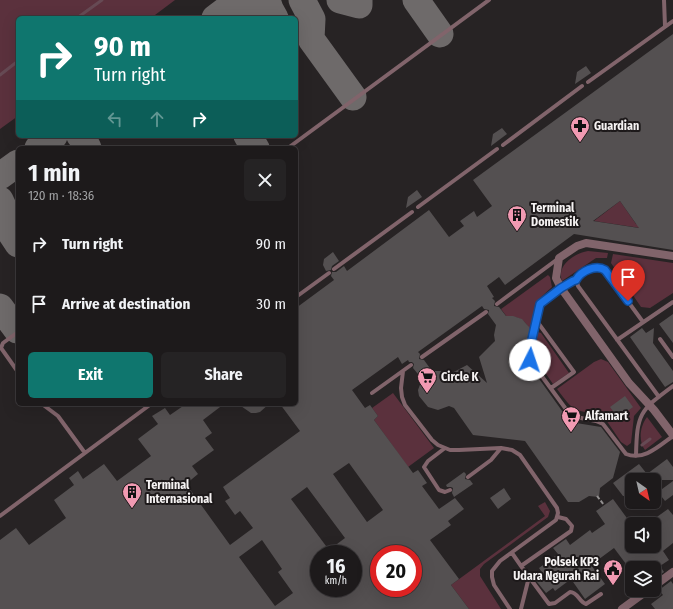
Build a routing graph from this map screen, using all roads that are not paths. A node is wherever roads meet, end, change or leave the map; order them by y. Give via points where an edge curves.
1 (489, 0) edge
2 (664, 0) edge
3 (673, 21) edge
4 (665, 26) junction
5 (588, 82) dead end
6 (582, 86) dead end
7 (503, 145) dead end
8 (291, 146) edge
9 (497, 149) dead end
10 (418, 207) dead end
11 (412, 212) dead end
12 (673, 256) edge
13 (559, 258) junction
14 (334, 269) dead end
15 (328, 273) dead end
16 (576, 280) junction
17 (561, 288) junction
18 (298, 296) edge
19 (673, 302) edge
20 (497, 304) dead end
21 (486, 312) dead end
22 (536, 320) junction
23 (643, 322) junction
24 (16, 333) edge
25 (660, 339) dead end
26 (618, 340) junction
27 (422, 357) dead end
28 (673, 357) edge
29 (411, 365) dead end
30 (16, 369) edge
31 (403, 371) junction
32 (673, 386) edge
33 (551, 388) junction
34 (372, 393) dead end
35 (659, 397) junction
36 (650, 405) junction
37 (45, 406) edge
38 (148, 406) edge
39 (673, 435) edge
40 (445, 448) junction
41 (502, 448) junction
42 (86, 453) junction
43 (636, 456) junction
44 (468, 477) dead end
45 (450, 490) dead end
46 (0, 516) edge
47 (558, 517) junction
48 (512, 553) junction
49 (521, 566) junction
50 (673, 572) edge
51 (529, 576) junction
52 (661, 581) edge
53 (601, 594) dead end
54 (638, 597) edge
55 (510, 609) edge
56 (521, 609) edge
57 (622, 609) edge

1 - 8 lane
2 - 4 lane
3 - 4 lane
4 - 5 lane
6 - 7 lane
9 - 10 lane
11 - 14 lane
12 - 13 street via 586,243
13 - 17 street via 556,278
13 - 20 lane
15 - 18 lane
16 - 17 lane
16 - 23 lane via 594,267 602,267
16 - 26 lane
17 - 22 lane via 540,304
17 - 36 street via 628,382
19 - 23 lane
21 - 27 lane
22 - 33 lane via 529,356
22 - 33 lane via 574,372
23 - 26 lane
24 - 30 lane via 3,343 2,348
25 - 28 lane
26 - 35 lane
29 - 31 lane
31 - 34 lane
31 - 40 lane via 402,397 432,440
32 - 35 lane
33 - 43 lane via 571,416 596,420 603,424 626,454
35 - 36 lane
36 - 39 street
36 - 43 lane via 638,422
37 - 42 lane via 58,416
38 - 42 lane
39 - 43 lane via 646,455
40 - 41 lane
40 - 45 lane via 424,467 439,490
41 - 44 lane
41 - 47 lane via 512,450 520,456 557,508
42 - 46 lane
47 - 48 lane
47 - 49 lane via 566,519 572,526 571,531
48 - 49 lane
48 - 55 lane via 495,566 492,577
49 - 51 lane
50 - 52 street
51 - 53 lane via 549,604 555,603 570,592 586,604
51 - 56 lane
54 - 57 street

